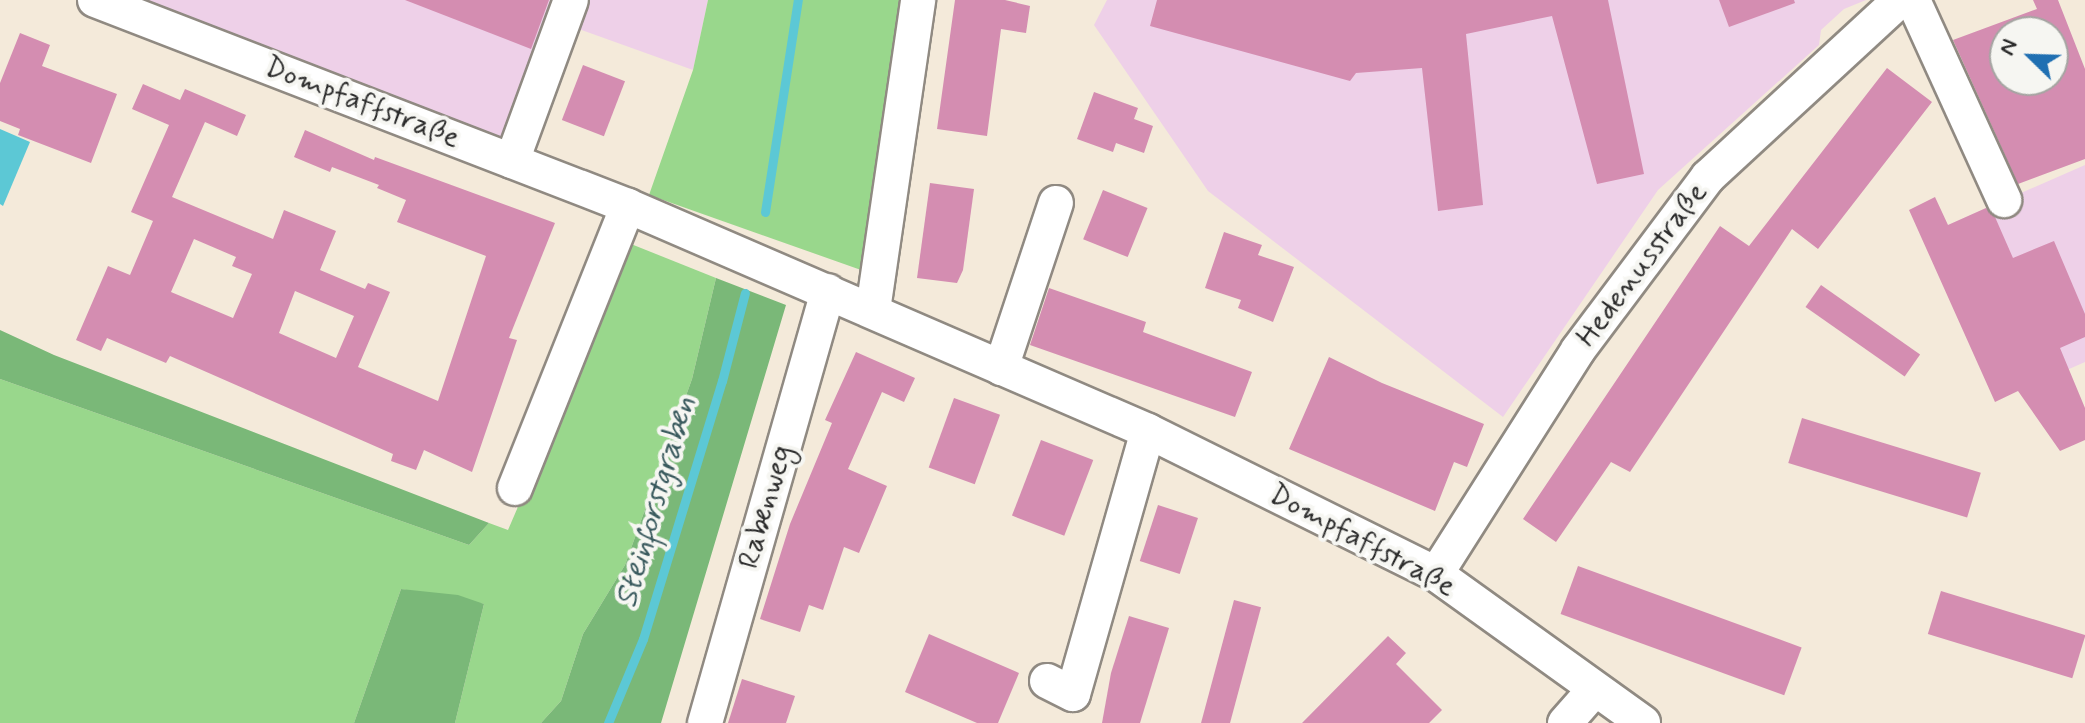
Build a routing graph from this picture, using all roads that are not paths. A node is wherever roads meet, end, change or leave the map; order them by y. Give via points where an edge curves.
1 (95, 0) edge
2 (571, 0) edge
3 (918, 0) edge
4 (1900, 0) edge
5 (1913, 0) edge
6 (512, 161) junction
7 (2004, 200) dead end
8 (1056, 203) dead end
9 (628, 206) junction
10 (828, 291) junction
11 (873, 310) junction
12 (1001, 368) junction
13 (1148, 431) junction
14 (515, 488) dead end
15 (1436, 574) junction
16 (1047, 681) dead end
17 (1595, 689) junction
18 (705, 723) edge
19 (1565, 723) edge
20 (1643, 723) edge

1 - 6 street, Dompfaffstraße
2 - 6 street
3 - 11 street
4 - 15 street, Hedenusstraße via 1708,177 1578,350
5 - 7 street
6 - 9 street, Dompfaffstraße
8 - 12 street
9 - 10 street, Dompfaffstraße
9 - 14 street
10 - 11 street, Dompfaffstraße
10 - 18 street, Rabenweg
11 - 12 street, Dompfaffstraße
12 - 13 street, Dompfaffstraße
13 - 15 street, Dompfaffstraße
13 - 16 street via 1073,694
15 - 17 street, Dompfaffstraße
17 - 19 street
17 - 20 street, Dompfaffstraße

